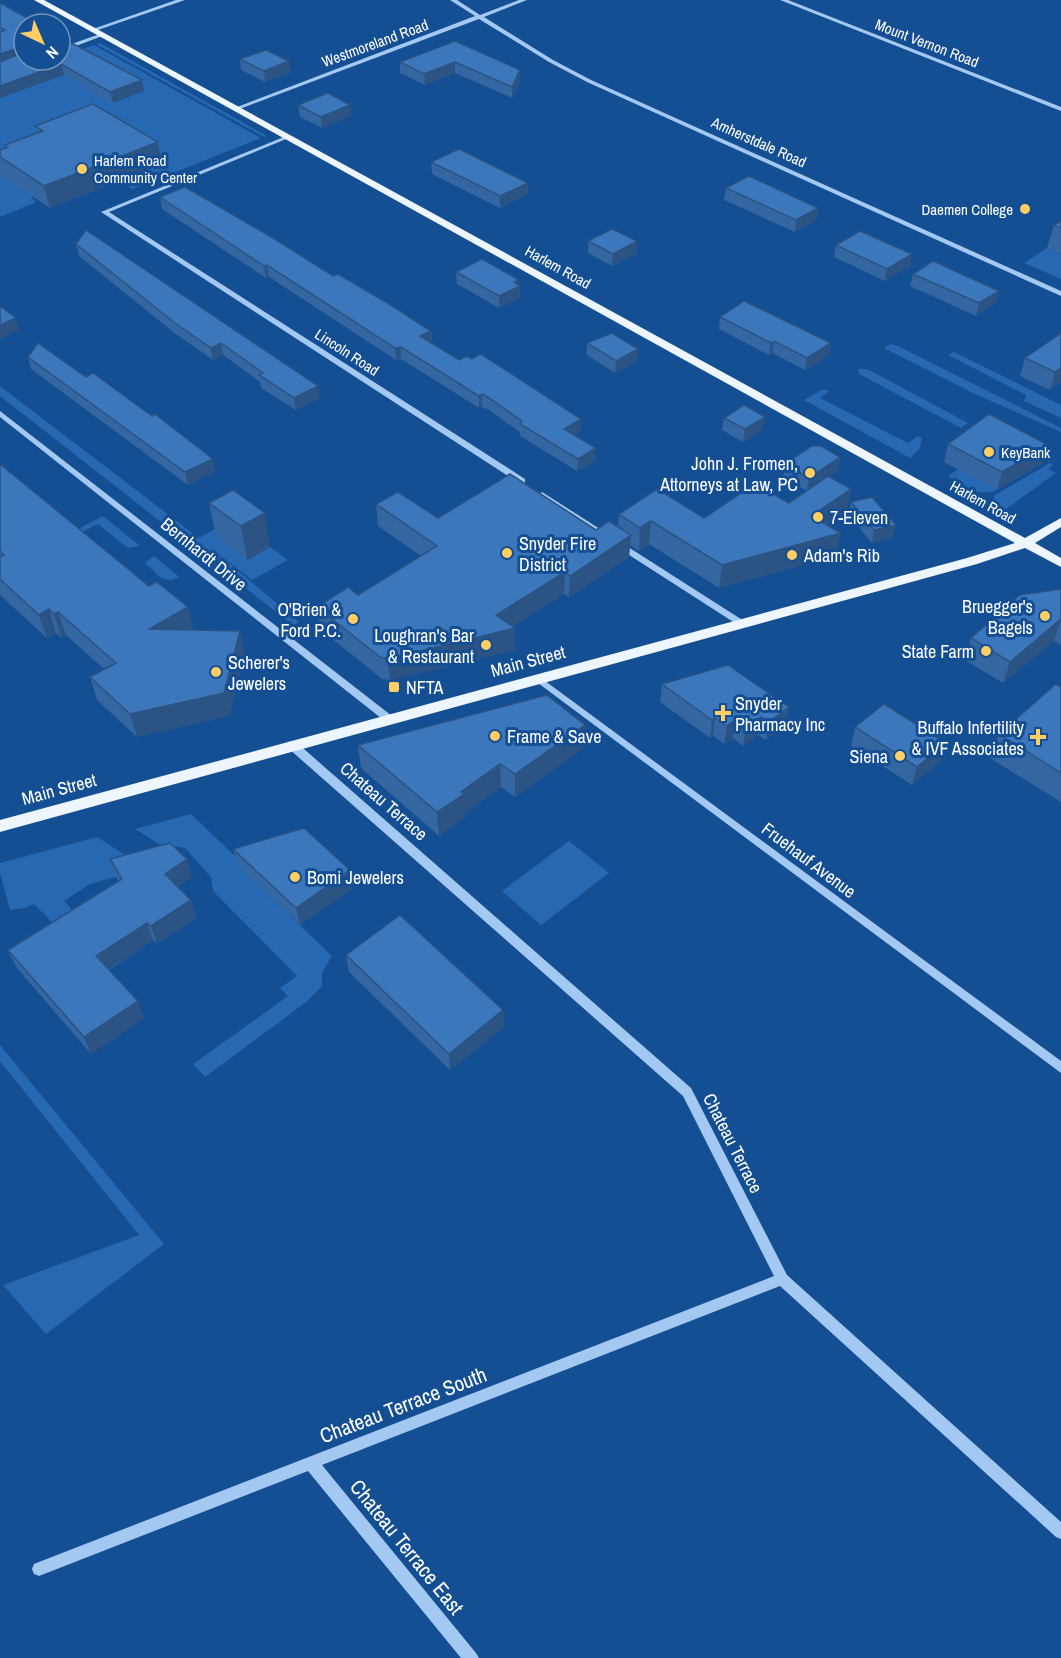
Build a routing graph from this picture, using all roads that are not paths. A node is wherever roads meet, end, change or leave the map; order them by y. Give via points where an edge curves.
1 (38, 0) edge
2 (182, 0) edge
3 (453, 0) edge
4 (524, 0) edge
5 (783, 0) edge
6 (479, 18) junction
7 (97, 33) junction
8 (72, 44) edge
9 (236, 109) junction
10 (1061, 109) edge
11 (288, 137) junction
12 (1061, 294) edge
13 (0, 413) edge
14 (1061, 522) edge
15 (1025, 544) junction
16 (1061, 563) edge
17 (741, 623) junction
18 (537, 678) junction
19 (389, 719) junction
20 (292, 745) junction
21 (0, 826) edge
22 (1061, 1068) edge
23 (782, 1279) junction
24 (311, 1463) junction
25 (1061, 1532) edge
26 (39, 1569) dead end
27 (471, 1658) edge

1 - 7 main road, Harlem Road
2 - 7 street
3 - 6 street, Amherstdale Road
4 - 6 street, Westmoreland Road
5 - 10 street, Mount Vernon Road
6 - 9 street, Westmoreland Road
6 - 12 street, Amherstdale Road via 589,81
7 - 8 street
7 - 9 main road, Harlem Road
9 - 11 main road, Harlem Road
11 - 15 main road, Harlem Road
11 - 17 street, Lincoln Road via 104,212
13 - 19 street, Bernhardt Drive
14 - 15 main road, Main Street
15 - 16 main road, Harlem Road
15 - 17 main road, Main Street
17 - 18 main road, Main Street
18 - 19 main road, Main Street
18 - 22 street, Fruehauf Avenue
19 - 20 main road, Main Street
20 - 21 main road, Main Street
20 - 23 street, Chateau Terrace via 687,1092
23 - 24 street, Chateau Terrace South
23 - 25 street, Chateau Terrace
24 - 26 street, Chateau Terrace South
24 - 27 street, Chateau Terrace East

